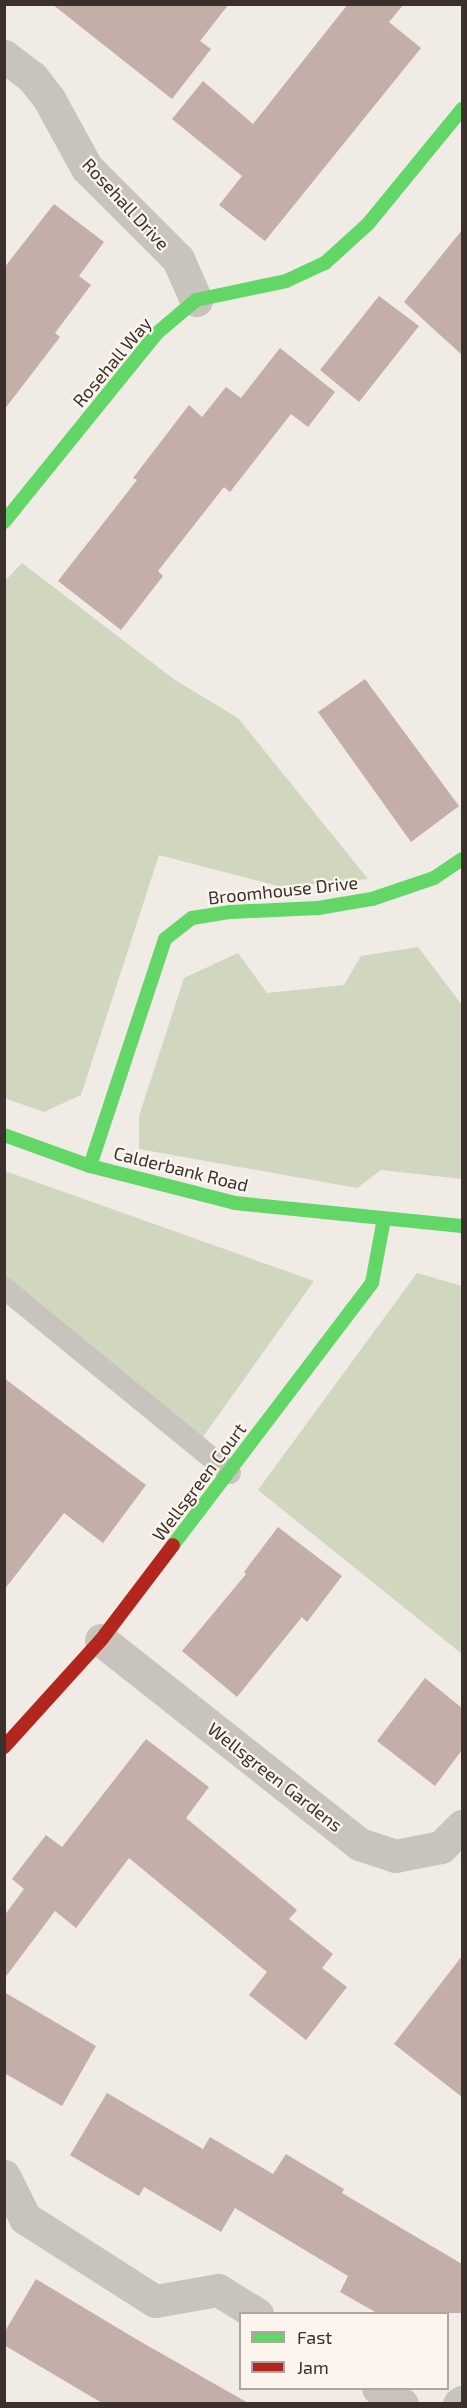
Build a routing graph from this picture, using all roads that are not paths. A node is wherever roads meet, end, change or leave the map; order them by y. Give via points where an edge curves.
1 (4, 56) edge
2 (462, 109) edge
3 (196, 300) junction
4 (4, 522) edge
5 (462, 859) edge
6 (4, 1135) edge
7 (90, 1166) junction
8 (384, 1219) junction
9 (462, 1226) edge
10 (4, 1288) edge
11 (230, 1473) junction
12 (100, 1640) junction
13 (4, 1747) edge
14 (462, 1826) edge
15 (4, 2176) edge
16 (255, 2312) edge
17 (381, 2390) edge
18 (402, 2403) edge

1 - 3 street, Rosehall Drive via 32,77 49,99 87,168 178,259
2 - 3 street, Rosehall Way via 368,224 325,263 286,281
3 - 4 street, Rosehall Way via 157,333
5 - 7 street, Broomhouse Drive via 434,878 372,898 318,908 192,918 165,939
6 - 7 street, Calderbank Road
7 - 8 street, Calderbank Road via 235,1203
8 - 9 street, Calderbank Road
8 - 11 street, Wellsgreen Court via 372,1283
10 - 11 lane
11 - 12 street, Wellsgreen Court
12 - 13 street, Wellsgreen Court
12 - 14 street, Wellsgreen Gardens via 359,1844 395,1856 441,1847
15 - 16 street via 25,2218 155,2301 218,2290
17 - 18 street

